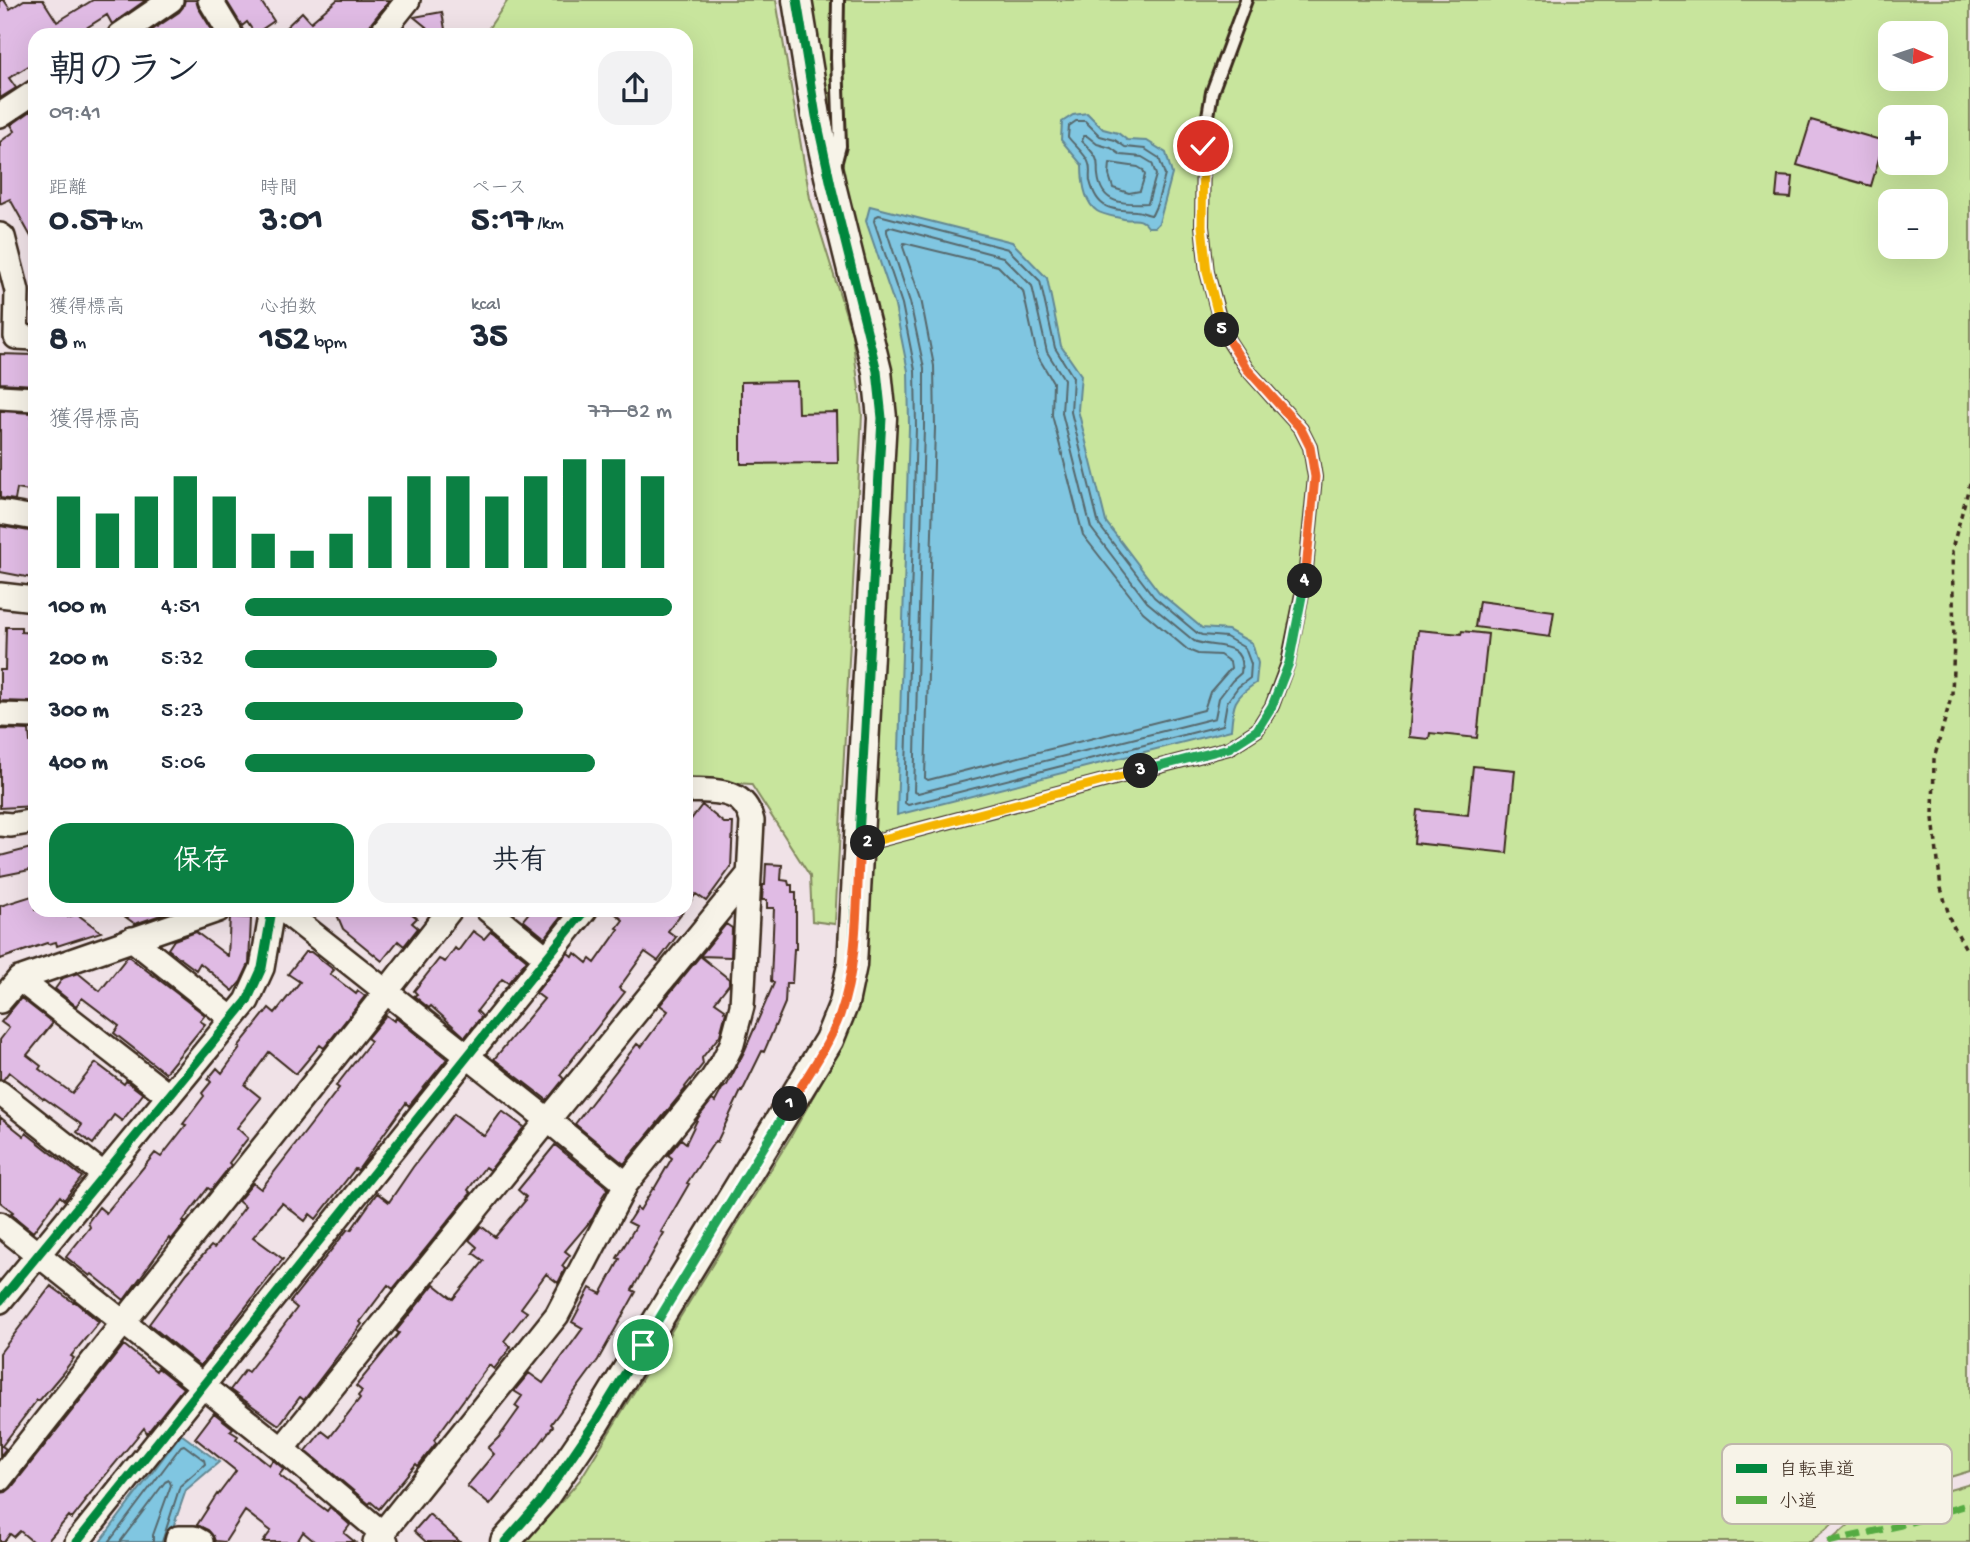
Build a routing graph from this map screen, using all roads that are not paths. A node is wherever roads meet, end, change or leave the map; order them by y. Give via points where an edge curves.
1 (171, 0) edge
2 (210, 0) edge
3 (408, 0) edge
4 (797, 0) edge
5 (838, 0) edge
6 (1246, 0) edge
7 (130, 28) edge
8 (227, 28) edge
9 (386, 28) edge
10 (28, 97) edge
11 (0, 115) edge
12 (831, 185) junction
13 (0, 236) edge
14 (28, 338) edge
15 (0, 397) edge
16 (28, 399) edge
17 (0, 512) edge
18 (28, 517) edge
19 (0, 595) edge
20 (28, 598) edge
21 (0, 715) edge
22 (28, 716) edge
23 (693, 791) edge
24 (28, 822) edge
25 (0, 824) edge
26 (860, 845) junction
27 (749, 874) junction
28 (197, 917) edge
29 (271, 917) edge
30 (292, 917) edge
31 (441, 917) edge
32 (497, 917) edge
33 (579, 917) edge
34 (132, 939) junction
35 (547, 957) junction
36 (19, 979) junction
37 (387, 992) junction
38 (0, 1002) edge
39 (232, 1019) junction
40 (466, 1056) junction
41 (0, 1093) edge
42 (169, 1096) junction
43 (548, 1120) junction
44 (104, 1175) junction
45 (626, 1184) junction
46 (0, 1224) edge
47 (39, 1254) junction
48 (0, 1301) edge
49 (122, 1322) junction
50 (203, 1387) junction
51 (282, 1449) junction
52 (0, 1479) edge
53 (381, 1539) edge
54 (77, 1542) edge
55 (177, 1542) edge
56 (201, 1542) edge
57 (505, 1542) edge

1 - 7 street
2 - 8 street
3 - 9 street
4 - 12 street
5 - 12 lane via 839,146
6 - 26 lane via 1212,92 1203,146 1202,226 1207,272 1223,332 1247,369 1301,429 1310,447 1315,477 1306,579 1289,663 1272,706 1257,730 1229,748
10 - 11 street
12 - 26 street via 877,371 882,418
13 - 14 street via 17,291 16,337
15 - 16 street
17 - 18 street
19 - 20 street
21 - 22 street
23 - 27 street via 727,793 749,810
24 - 25 street
26 - 57 street via 852,965 829,1041 597,1421 542,1500
27 - 43 street
27 - 45 street via 742,1006 732,1044 712,1079
28 - 34 street
29 - 39 street via 262,968 247,1001
30 - 37 street
31 - 37 street
32 - 35 street
33 - 35 street
34 - 36 street
34 - 39 street
35 - 40 street
36 - 38 street
36 - 42 street
37 - 40 street
37 - 49 street
39 - 42 street
40 - 43 street
40 - 50 street
41 - 44 street
42 - 44 street
43 - 45 street
43 - 51 street
44 - 47 street
45 - 53 street via 557,1315
46 - 47 street
47 - 48 street
47 - 49 street
49 - 50 street
49 - 52 street
50 - 51 street
50 - 54 street
51 - 53 street
55 - 56 street via 178,1538

